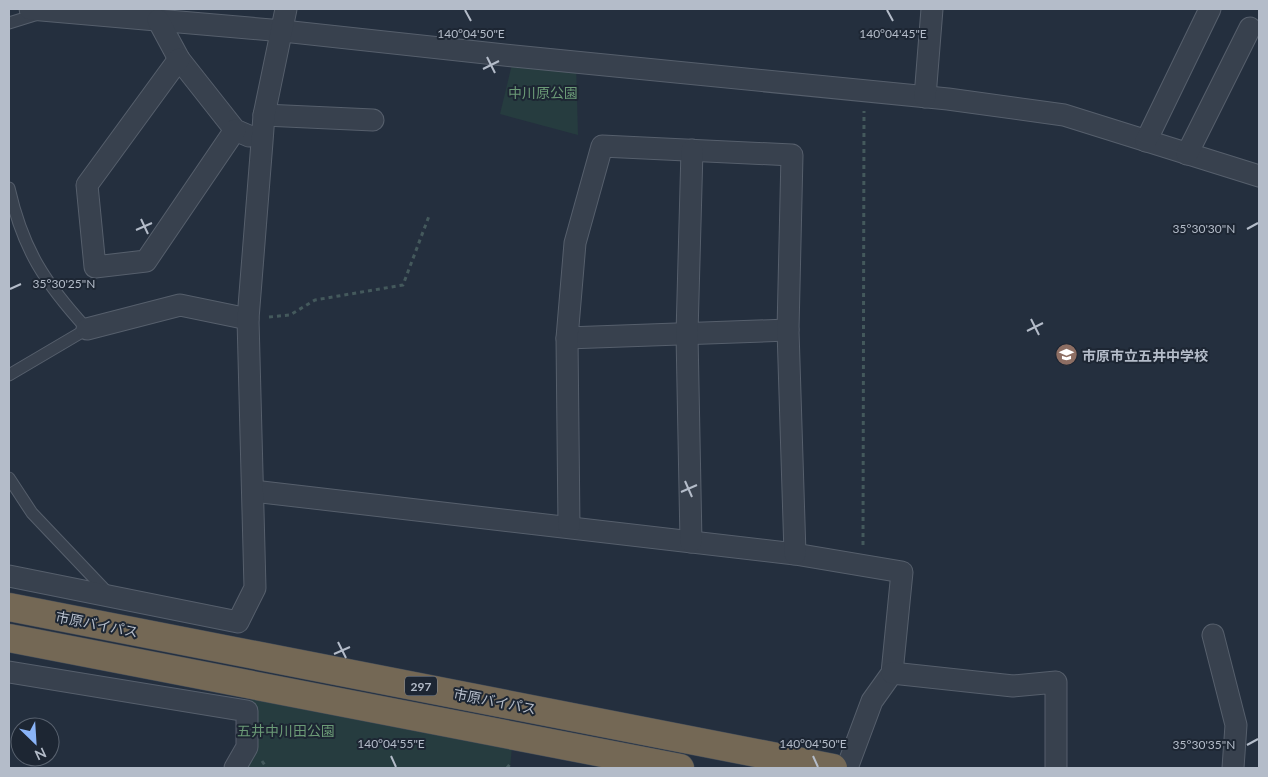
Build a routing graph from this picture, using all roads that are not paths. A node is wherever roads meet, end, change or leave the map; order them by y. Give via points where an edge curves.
1 (286, 9) edge
2 (932, 9) edge
3 (1210, 9) edge
4 (38, 10) edge
5 (158, 20) junction
6 (9, 23) edge
7 (1250, 28) dead end
8 (283, 30) junction
9 (179, 59) junction
10 (925, 97) junction
11 (264, 115) junction
12 (373, 120) dead end
13 (236, 130) junction
14 (1146, 141) junction
15 (262, 142) junction
16 (692, 150) junction
17 (1187, 154) junction
18 (1259, 176) edge
19 (9, 188) edge
20 (248, 319) junction
21 (87, 330) junction
22 (788, 330) junction
23 (687, 334) junction
24 (567, 338) junction
25 (9, 376) edge
26 (9, 478) edge
27 (253, 491) junction
28 (570, 528) junction
29 (691, 542) junction
30 (795, 554) junction
31 (9, 576) edge
32 (111, 596) junction
33 (9, 608) edge
34 (1213, 635) dead end
35 (9, 638) edge
36 (9, 672) edge
37 (892, 673) junction
38 (235, 768) edge
39 (680, 768) edge
40 (833, 768) edge
41 (847, 768) edge
42 (1056, 768) edge
43 (1233, 768) edge

1 - 8 street
2 - 10 street
3 - 14 street
4 - 5 street
4 - 6 lane
5 - 8 street
5 - 9 street
7 - 17 street
8 - 10 street
8 - 11 street
9 - 13 street
9 - 13 street via 87,185 95,267 146,261
10 - 14 street via 1064,115
11 - 12 street
11 - 15 street
13 - 15 street
14 - 17 street
15 - 20 street
16 - 22 street via 792,155
16 - 23 street
16 - 24 street via 602,146 575,243
17 - 18 street
19 - 21 lane via 17,223 36,263 56,294
20 - 21 street via 180,305
20 - 27 street
21 - 25 lane
22 - 23 street
22 - 30 street
23 - 24 street
23 - 29 street
24 - 28 street
26 - 32 lane via 32,512
27 - 28 street
27 - 32 street via 255,588 238,622
28 - 29 street
29 - 30 street
30 - 37 street via 902,572
31 - 32 street
33 - 40 highway, 市原バイパス / 297
34 - 43 street via 1236,725
35 - 39 highway, 297
36 - 38 street via 247,711 247,747
37 - 41 street via 872,701
37 - 42 street via 1014,686 1056,682

